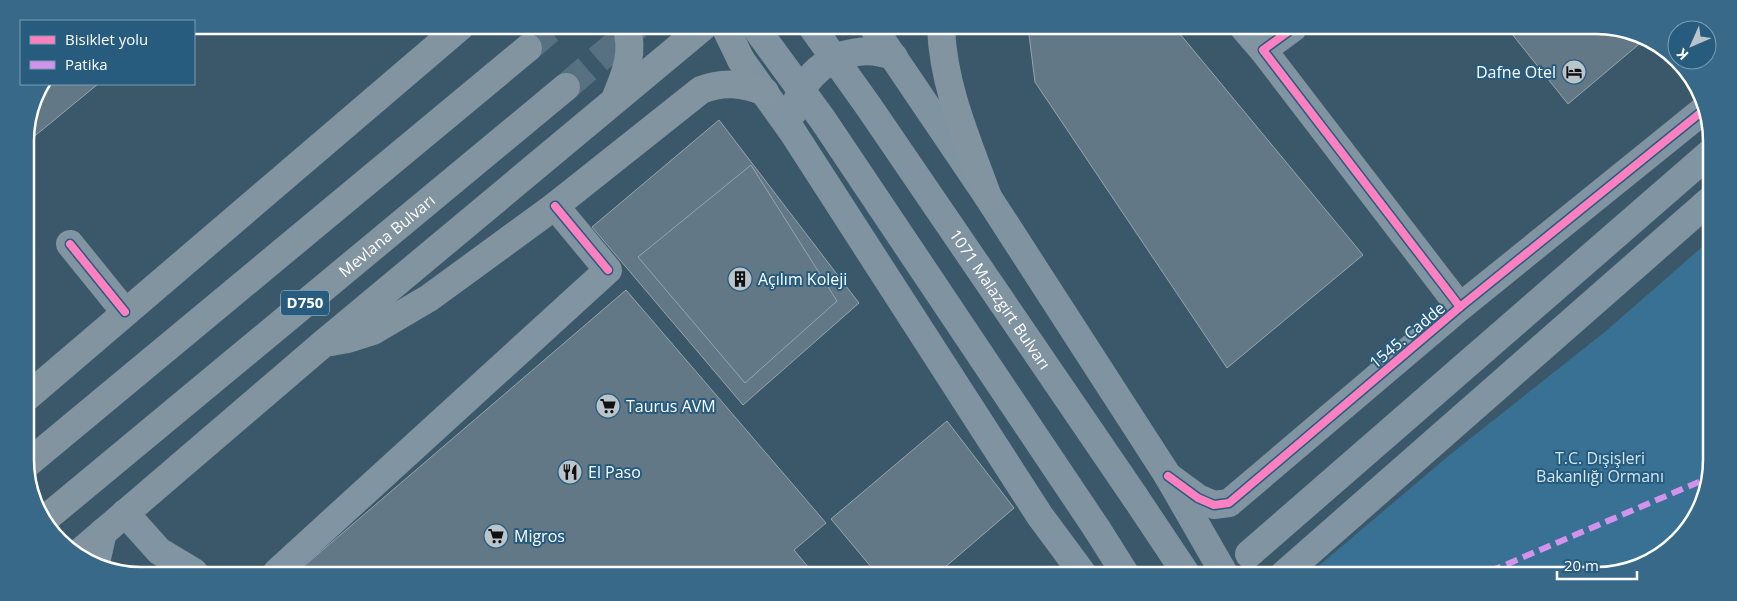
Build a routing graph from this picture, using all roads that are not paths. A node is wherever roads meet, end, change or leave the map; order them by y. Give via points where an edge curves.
1 (453, 34) edge
2 (629, 34) edge
3 (728, 34) edge
4 (760, 34) edge
5 (817, 34) edge
6 (878, 34) edge
7 (941, 34) edge
8 (1249, 34) edge
9 (1285, 34) edge
10 (685, 35) edge
11 (528, 48) tunnel mouth
12 (1263, 50) junction
13 (894, 57) junction
14 (741, 60) joint
15 (566, 87) tunnel mouth
16 (765, 92) junction
17 (615, 101) junction
18 (1700, 113) edge
19 (792, 131) junction
20 (1703, 159) edge
21 (988, 198) junction
22 (555, 206) junction
23 (1703, 206) edge
24 (70, 244) dead end
25 (1460, 307) junction
26 (126, 312) junction
27 (324, 343) junction
28 (34, 391) edge
29 (34, 458) edge
30 (1168, 476) junction
31 (125, 513) junction
32 (50, 516) edge
33 (104, 532) junction
34 (83, 550) edge
35 (1249, 554) dead end
36 (97, 558) edge
37 (186, 567) edge
38 (282, 567) edge
39 (1078, 567) edge
40 (1121, 567) edge
41 (1182, 567) edge
42 (1220, 567) edge
43 (1292, 567) edge

1 - 26 highway
2 - 17 highway via 628,67
3 - 14 highway
4 - 40 main road, bridge via 823,120
5 - 41 main road, 1071 Malazgirt Bulvarı, bridge
6 - 13 main road
7 - 21 highway via 946,74 955,107
8 - 12 street
9 - 12 street
10 - 17 highway
11 - 29 highway
12 - 25 street
13 - 19 main road via 882,52 856,51 817,70 798,94
13 - 21 main road
14 - 16 main road
15 - 32 highway, Mevlana Bulvarı / D750
16 - 19 main road
16 - 22 highway via 730,83 701,90
17 - 27 highway
18 - 25 street, 1545. Cadde
19 - 39 main road via 1040,516
20 - 35 street
21 - 30 main road
22 - 27 highway via 398,317 372,331
22 - 38 street via 608,270
23 - 43 street
24 - 26 street
25 - 30 street, 1545. Cadde via 1229,503 1214,505 1198,498
26 - 28 highway
27 - 31 highway
30 - 42 main road
31 - 33 highway
31 - 37 street via 159,551
33 - 34 highway
33 - 36 street

